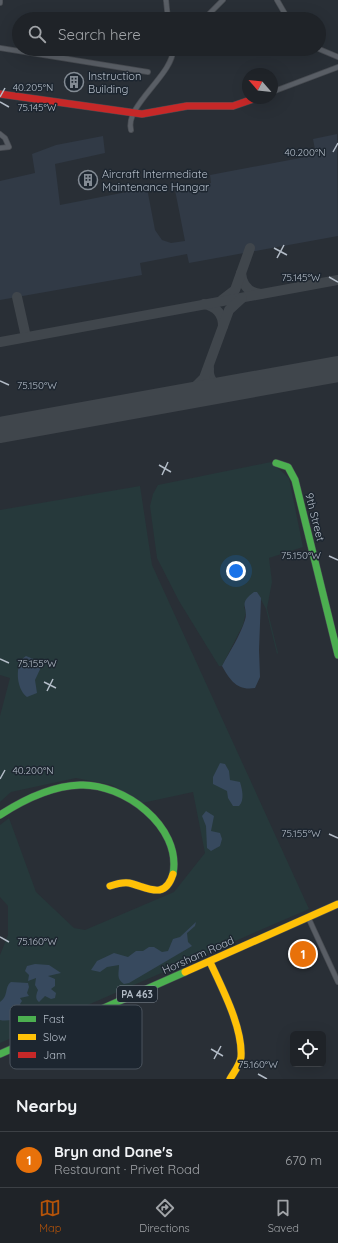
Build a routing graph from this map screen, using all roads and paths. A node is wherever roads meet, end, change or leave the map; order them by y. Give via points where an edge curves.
1 (166, 0) edge
2 (223, 0) edge
3 (277, 0) edge
4 (167, 12) edge
5 (211, 12) edge
6 (284, 12) edge
7 (0, 48) edge
8 (12, 50) edge
9 (326, 52) edge
10 (49, 56) edge
11 (172, 56) edge
12 (338, 57) edge
13 (338, 67) edge
14 (148, 72) dead end
15 (278, 90) edge
16 (0, 94) edge
17 (242, 102) edge
18 (134, 113) junction
19 (131, 130) dead end
20 (0, 134) edge
21 (0, 148) edge
22 (276, 463) dead end
23 (338, 655) edge
24 (0, 815) edge
25 (110, 886) dead end
26 (338, 904) edge
27 (308, 917) junction
28 (210, 962) junction
29 (338, 982) edge
30 (112, 1005) edge
31 (10, 1050) edge
32 (0, 1054) edge
33 (230, 1079) edge

1 - 4 street
2 - 5 street
3 - 6 street
7 - 8 street
9 - 12 street
10 - 14 street
11 - 18 street via 171,61
13 - 15 street
16 - 18 street
17 - 18 street via 226,106 187,106 142,114
18 - 19 street via 130,124
20 - 21 street via 6,138 9,147
22 - 23 street, 9th Street via 288,467 295,480
24 - 25 street via 50,791 68,786 88,785 106,788 122,795 154,817 165,832 171,842 175,859 174,872 171,880 157,891 148,891 127,883
26 - 27 street, Horsham Road / PA 463
27 - 28 street, Horsham Road / PA 463
27 - 29 street
28 - 30 street, Horsham Road / PA 463
28 - 33 street via 225,996 241,1047 239,1064
31 - 32 street, Horsham Road / PA 463

